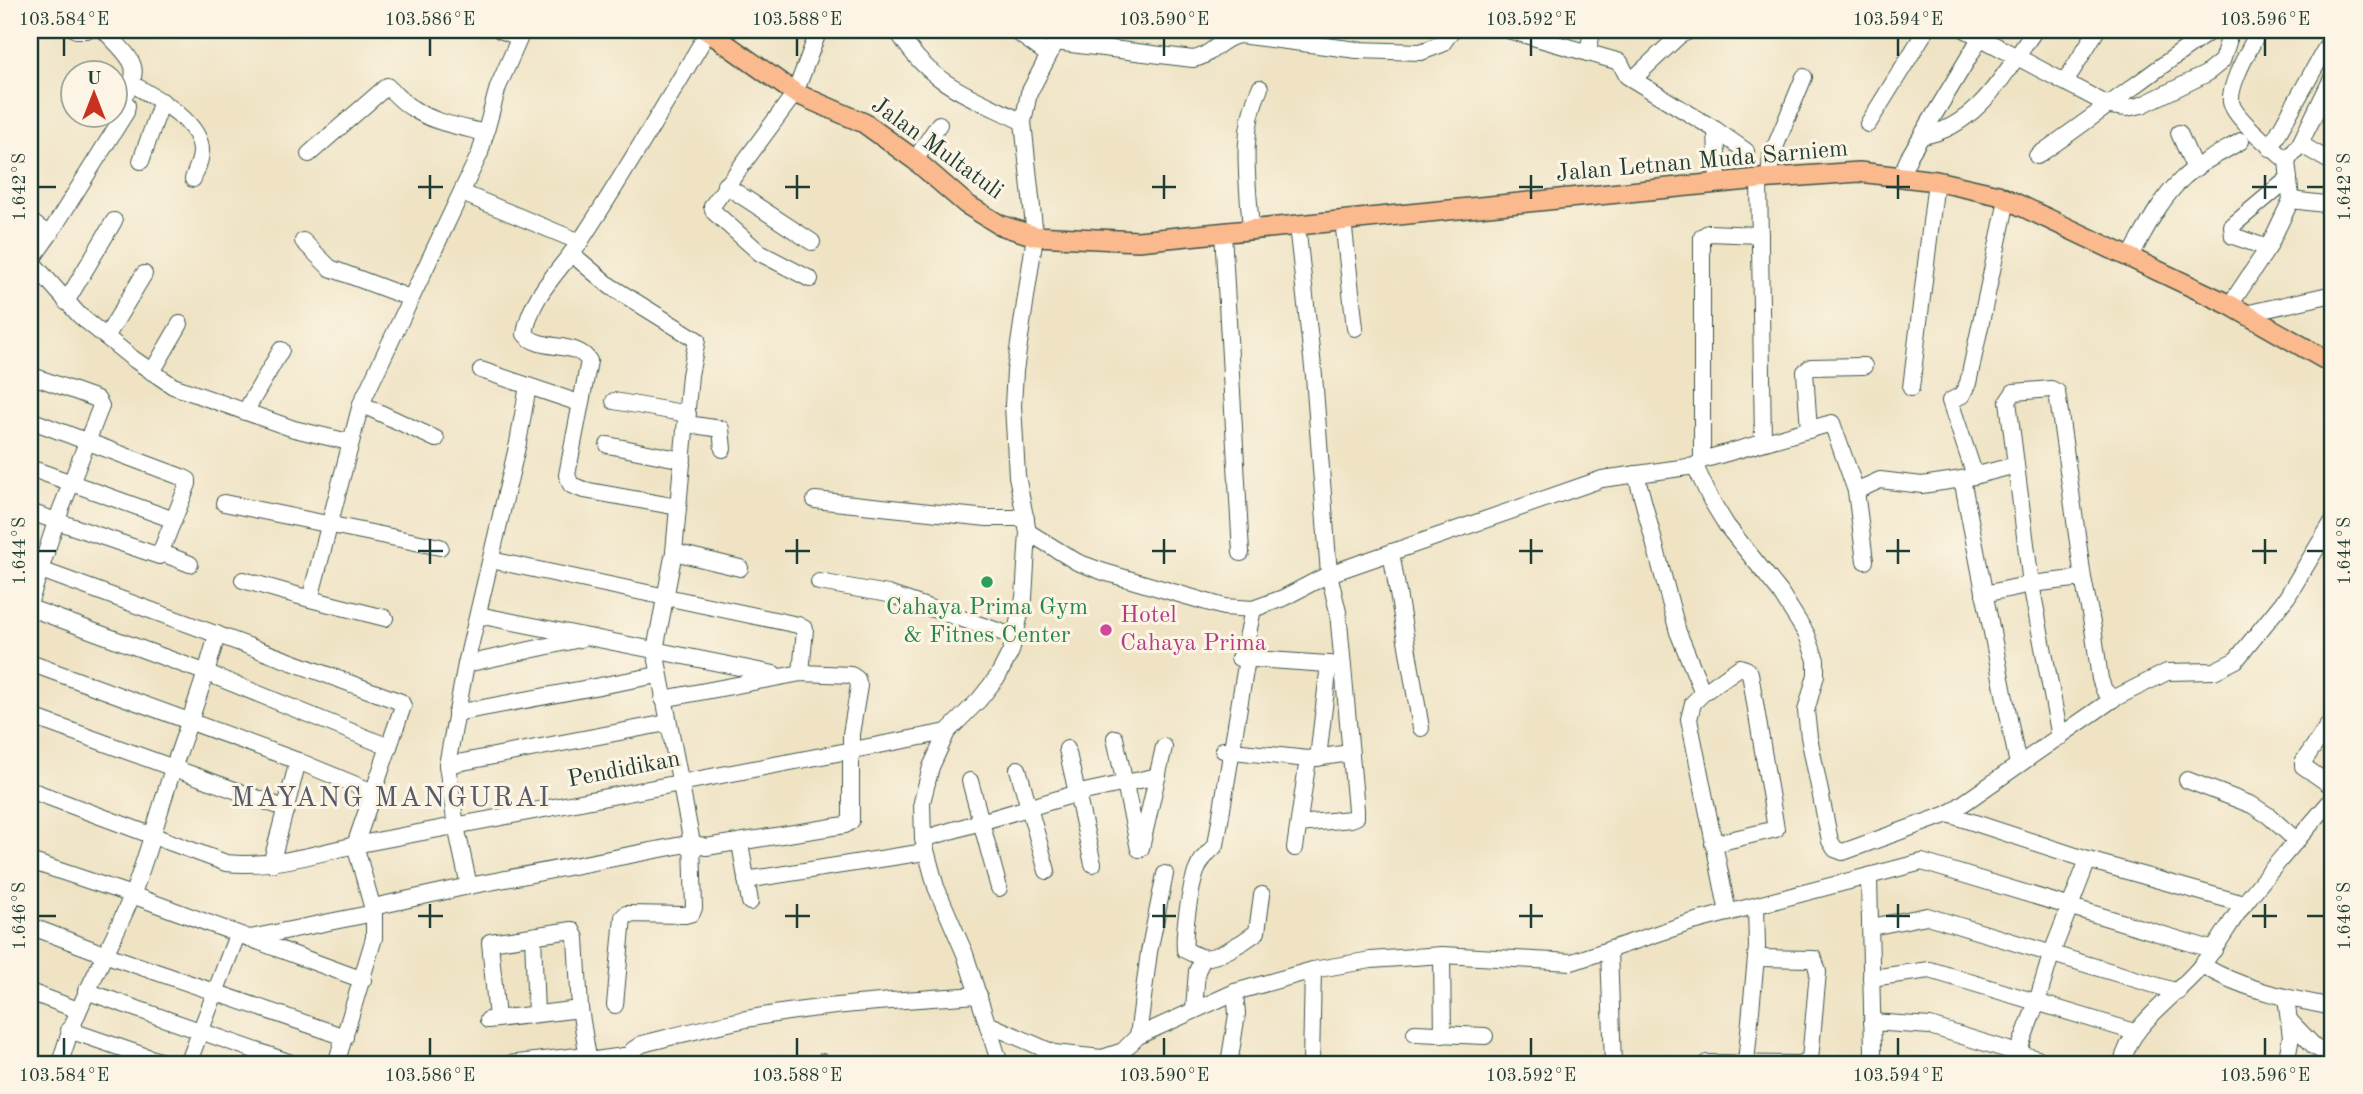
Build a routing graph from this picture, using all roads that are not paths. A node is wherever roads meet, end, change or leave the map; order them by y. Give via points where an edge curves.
1 (76, 30) edge
2 (88, 30) edge
3 (104, 30) edge
4 (500, 30) edge
5 (819, 30) edge
6 (897, 30) edge
7 (1014, 30) edge
8 (1452, 30) edge
9 (1508, 30) edge
10 (1593, 30) edge
11 (1692, 30) edge
12 (1926, 30) edge
13 (2035, 30) edge
14 (2097, 30) edge
15 (2212, 30) edge
16 (2227, 30) edge
17 (2259, 30) edge
18 (707, 31) edge
19 (1977, 32) edge
20 (521, 33) edge
21 (1537, 34) edge
22 (2333, 35) edge
23 (1055, 42) edge
24 (1587, 53) junction
25 (2016, 57) junction
26 (2147, 76) junction
27 (1804, 77) dead end
28 (2333, 77) edge
29 (1633, 79) junction
30 (2065, 82) junction
31 (132, 84) junction
32 (1260, 88) dead end
33 (795, 93) junction
34 (2160, 97) junction
35 (162, 101) junction
36 (2110, 106) junction
37 (1023, 122) junction
38 (939, 124) dead end
39 (1868, 124) dead end
40 (1716, 130) junction
41 (486, 133) junction
42 (2179, 133) dead end
43 (1922, 135) junction
44 (2241, 141) dead end
45 (2300, 144) junction
46 (2270, 148) junction
47 (1746, 151) dead end
48 (309, 154) dead end
49 (2037, 156) dead end
50 (915, 160) junction
51 (141, 161) dead end
52 (2287, 161) junction
53 (2333, 163) edge
54 (2195, 169) junction
55 (1901, 175) junction
56 (1764, 178) junction
57 (2289, 178) junction
58 (193, 179) dead end
59 (1936, 181) junction
60 (1718, 183) junction
61 (725, 185) junction
62 (462, 194) junction
63 (2007, 200) junction
64 (2291, 200) junction
65 (2333, 205) edge
66 (1343, 220) junction
67 (30, 221) edge
68 (114, 221) dead end
69 (1297, 225) junction
70 (1251, 230) junction
71 (1223, 232) junction
72 (49, 235) junction
73 (1760, 235) junction
74 (1035, 236) junction
75 (303, 241) dead end
76 (812, 242) dead end
77 (576, 248) junction
78 (2268, 248) junction
79 (2130, 257) junction
80 (30, 261) edge
81 (144, 274) dead end
82 (810, 279) dead end
83 (2333, 294) edge
84 (410, 298) junction
85 (66, 302) junction
86 (2238, 309) junction
87 (180, 324) dead end
88 (1355, 328) dead end
89 (106, 337) junction
90 (281, 350) dead end
91 (2333, 364) edge
92 (1864, 366) dead end
93 (481, 370) dead end
94 (152, 372) junction
95 (30, 375) edge
96 (528, 386) junction
97 (1911, 388) dead end
98 (614, 401) dead end
99 (360, 404) junction
100 (579, 404) junction
101 (245, 412) junction
102 (687, 419) junction
103 (30, 421) edge
104 (1809, 430) junction
105 (436, 439) dead end
106 (87, 441) junction
107 (1763, 441) junction
108 (349, 442) junction
109 (608, 445) dead end
110 (723, 449) dead end
111 (683, 460) junction
112 (1699, 463) junction
113 (2016, 465) junction
114 (30, 468) edge
115 (1636, 474) junction
116 (1969, 477) junction
117 (72, 482) junction
118 (1856, 491) junction
119 (816, 500) dead end
120 (224, 503) dead end
121 (678, 507) junction
122 (30, 512) edge
123 (174, 520) junction
124 (2333, 521) edge
125 (56, 522) junction
126 (329, 525) junction
127 (1027, 525) junction
128 (440, 547) dead end
129 (674, 552) junction
130 (1391, 552) junction
131 (162, 553) junction
132 (1241, 553) dead end
133 (492, 560) junction
134 (1865, 561) dead end
135 (190, 564) dead end
136 (34, 568) edge
137 (740, 568) dead end
138 (1329, 573) junction
139 (2082, 578) junction
140 (243, 580) dead end
141 (818, 582) dead end
142 (2031, 584) junction
143 (1984, 594) junction
144 (666, 597) junction
145 (310, 599) junction
146 (30, 601) edge
147 (30, 608) edge
148 (1252, 610) junction
149 (478, 615) junction
150 (385, 618) dead end
151 (217, 634) junction
152 (588, 637) junction
153 (1016, 637) junction
154 (655, 650) junction
155 (1243, 655) junction
156 (30, 663) edge
157 (466, 664) junction
158 (1335, 664) junction
159 (207, 673) junction
160 (801, 673) junction
161 (658, 674) junction
162 (783, 676) junction
163 (1703, 693) junction
164 (663, 699) junction
165 (2113, 699) junction
166 (456, 713) junction
167 (30, 716) edge
168 (2333, 718) edge
169 (189, 721) junction
170 (667, 723) junction
171 (1421, 729) dead end
172 (947, 732) junction
173 (2060, 737) junction
174 (1115, 738) dead end
175 (389, 747) junction
176 (1164, 747) dead end
177 (1067, 748) dead end
178 (850, 749) junction
179 (1228, 751) junction
180 (1350, 753) junction
181 (1313, 758) junction
182 (298, 761) junction
183 (447, 765) junction
184 (2018, 765) junction
185 (173, 769) junction
186 (1018, 769) dead end
187 (1158, 775) junction
188 (2187, 780) dead end
189 (970, 781) dead end
190 (1124, 781) junction
191 (682, 782) junction
192 (2333, 787) edge
193 (30, 790) edge
194 (373, 792) junction
195 (1075, 794) junction
196 (2333, 798) edge
197 (1029, 808) junction
198 (287, 809) junction
199 (1948, 814) junction
200 (981, 823) junction
201 (1298, 824) junction
202 (456, 826) junction
203 (154, 835) junction
204 (2297, 841) junction
205 (692, 843) junction
206 (740, 843) junction
207 (1713, 844) junction
208 (355, 845) junction
209 (924, 845) junction
210 (1296, 848) dead end
211 (2088, 860) junction
212 (30, 861) edge
213 (271, 864) junction
214 (1093, 864) dead end
215 (1048, 871) dead end
216 (1165, 874) dead end
217 (1869, 878) junction
218 (746, 880) junction
219 (469, 886) junction
220 (999, 888) dead end
221 (132, 895) junction
222 (1262, 895) dead end
223 (750, 902) dead end
224 (2244, 904) junction
225 (1756, 906) junction
226 (2071, 906) junction
227 (374, 910) junction
228 (1728, 913) junction
229 (30, 926) edge
230 (1871, 927) junction
231 (533, 936) junction
232 (244, 937) junction
233 (1609, 950) junction
234 (2214, 950) junction
235 (104, 954) junction
236 (1442, 955) junction
237 (2051, 955) junction
238 (1203, 958) junction
239 (1756, 958) junction
240 (2202, 965) junction
241 (1313, 970) junction
242 (1871, 978) junction
243 (363, 980) junction
244 (215, 991) junction
245 (30, 992) edge
246 (86, 992) junction
247 (1236, 992) junction
248 (2178, 992) junction
249 (979, 995) junction
250 (2286, 998) junction
251 (2037, 1002) junction
252 (615, 1005) dead end
253 (2333, 1007) edge
254 (580, 1009) junction
255 (1194, 1009) junction
256 (78, 1010) junction
257 (536, 1014) junction
258 (2290, 1021) junction
259 (1872, 1022) junction
260 (988, 1024) junction
261 (69, 1030) junction
262 (199, 1030) junction
263 (2135, 1032) junction
264 (1415, 1033) dead end
265 (1443, 1035) junction
266 (1138, 1036) junction
267 (1486, 1036) dead end
268 (345, 1037) junction
269 (2018, 1052) junction
270 (2331, 1053) edge
271 (588, 1060) edge
272 (633, 1060) edge
273 (1707, 1063) edge
274 (1746, 1063) edge
275 (60, 1064) edge
276 (168, 1064) edge
277 (188, 1064) edge
278 (294, 1064) edge
279 (335, 1064) edge
280 (509, 1064) edge
281 (1000, 1064) edge
282 (1228, 1064) edge
283 (1311, 1064) edge
284 (1613, 1064) edge
285 (1871, 1064) edge
286 (2054, 1064) edge
287 (2122, 1064) edge
288 (2286, 1064) edge

1 - 2 street
3 - 31 street via 135,68
4 - 20 street
5 - 33 street
6 - 37 street via 924,67 942,82
7 - 23 street
8 - 23 street via 1442,44 1420,52 1357,50 1239,35 1193,59
9 - 21 street
10 - 24 street
11 - 29 street via 1679,35
12 - 39 street
13 - 25 street
14 - 30 street
15 - 26 street
16 - 34 street via 2225,54 2216,67
17 - 46 street via 2231,101 2241,119
18 - 33 main road, Jalan Multatuli
18 - 77 street
19 - 25 street
19 - 43 street
20 - 41 street via 498,87
21 - 24 street
22 - 46 street
23 - 37 street via 1029,93
24 - 29 street via 1620,62
25 - 30 street
25 - 43 street via 1977,109 1952,127
26 - 34 street
26 - 36 street
27 - 56 street
28 - 45 street
29 - 40 street
30 - 36 street
31 - 35 street
31 - 72 street via 122,98 126,112
32 - 70 street via 1247,134
33 - 50 main road, Jalan Multatuli via 864,124
33 - 61 street
34 - 36 street via 2134,107
35 - 51 street
35 - 58 street via 189,124 200,142
36 - 49 street
37 - 74 street
38 - 50 street
40 - 47 street
40 - 60 street
41 - 48 street via 426,116 387,86
41 - 62 street
42 - 54 street
43 - 55 street
44 - 54 street
45 - 52 street
45 - 53 street
46 - 52 street
50 - 74 main road, Jalan Multatuli via 966,204 1000,225
52 - 57 street
54 - 79 street via 2160,207
55 - 56 main road, Jalan Letnan Muda Sarniem via 1859,172
55 - 59 main road, Jalan Letnan Muda Sarniem
56 - 60 main road, Jalan Letnan Muda Sarniem
56 - 73 street
57 - 64 street
57 - 78 street via 2232,226 2233,236
59 - 63 main road, Jalan Letnan Muda Sarniem
59 - 97 street
60 - 66 main road, Jalan Letnan Muda Sarniem
61 - 76 street
61 - 82 street via 713,202 714,212 760,253
62 - 77 street
62 - 84 street
63 - 79 main road, Jalan Letnan Muda Sarniem
63 - 116 street via 1968,383 1962,395 1950,401
64 - 65 street
64 - 78 street
66 - 69 main road, Jalan Letnan Muda Sarniem
66 - 88 street
67 - 72 street
68 - 85 street
69 - 70 main road, Jalan Letnan Muda Sarniem
69 - 138 street
70 - 71 main road, Jalan Letnan Muda Sarniem
71 - 74 main road, Jalan Letnan Muda Sarniem via 1138,241
71 - 132 street
72 - 80 street
73 - 107 street
73 - 112 street via 1708,233 1702,237
74 - 127 street via 1013,405 1017,476
75 - 84 street via 330,268
77 - 100 street via 542,288 525,334 533,341 586,356 589,361
77 - 102 street via 610,286 696,337
78 - 86 street
79 - 86 main road, Jalan Letnan Muda Sarniem
80 - 85 street
81 - 89 street
83 - 86 street
84 - 99 street
85 - 89 street
86 - 91 main road, Jalan Letnan Muda Sarniem
87 - 94 street
89 - 94 street
90 - 101 street
92 - 104 street via 1807,369
93 - 96 street
94 - 101 street via 173,386
95 - 106 street via 100,401
96 - 100 street
96 - 133 street
98 - 102 street
99 - 105 street
99 - 108 street
100 - 121 street via 567,475 571,485
101 - 108 street
102 - 110 street via 721,429
102 - 111 street
103 - 106 street
104 - 107 street
104 - 118 street via 1832,423
106 - 117 street
106 - 123 street via 188,480
107 - 112 street
108 - 126 street
109 - 111 street
111 - 121 street
112 - 115 street
112 - 199 street via 1711,500 1787,603 1816,660 1806,711 1835,849 1843,852
113 - 116 street
113 - 139 street via 2009,396 2055,390
113 - 142 street
114 - 117 street
115 - 130 street via 1602,479
115 - 163 street via 1678,632
116 - 118 street via 1915,485 1885,480
116 - 143 street
117 - 123 street
117 - 125 street
118 - 134 street
119 - 127 street
120 - 126 street
121 - 129 street
122 - 125 street
123 - 131 street
124 - 165 street via 2287,597 2236,660 2214,671 2167,672
125 - 131 street via 155,556
125 - 136 street
126 - 128 street
126 - 145 street
127 - 148 street via 1077,562 1224,607
127 - 153 street via 1024,598
129 - 137 street
129 - 144 street
130 - 138 street
130 - 171 street
131 - 135 street
133 - 144 street
133 - 149 street
136 - 146 street
136 - 151 street
138 - 148 street
138 - 158 street via 1338,612
139 - 142 street
139 - 165 street via 2100,679
140 - 145 street
141 - 153 street via 888,594
142 - 143 street
142 - 173 street
143 - 184 street
144 - 154 street
144 - 160 street via 798,625 805,629
145 - 150 street
147 - 159 street
148 - 155 street
149 - 152 street
149 - 157 street
151 - 159 street
151 - 175 street via 401,702 403,709
152 - 154 street
152 - 157 street
153 - 172 street via 998,676
154 - 161 street
154 - 162 street
155 - 158 street
155 - 179 street
156 - 169 street
157 - 166 street
158 - 180 street
158 - 181 street
159 - 169 street
159 - 175 street
160 - 162 street
160 - 178 street via 858,679
161 - 164 street
161 - 166 street
162 - 164 street
163 - 207 street via 1693,703 1689,719
163 - 207 street via 1740,667 1750,673 1776,829
164 - 170 street
165 - 173 street
166 - 183 street
167 - 185 street
168 - 192 street via 2303,762
169 - 182 street
169 - 185 street
170 - 183 street
170 - 191 street
172 - 178 street, Pendidikan
172 - 209 street via 922,802
173 - 184 street
174 - 190 street
175 - 194 street
176 - 187 street
177 - 195 street
178 - 191 street, Pendidikan
178 - 206 street via 849,823
179 - 181 street
179 - 238 street via 1207,842 1210,850 1196,873 1184,939 1185,950
180 - 181 street
180 - 201 street via 1356,817
181 - 201 street
182 - 194 street
182 - 198 street
183 - 202 street
184 - 199 street
185 - 198 street
185 - 203 street
186 - 197 street
187 - 190 street
187 - 190 street via 1140,848
188 - 204 street via 2252,805
189 - 200 street
190 - 195 street
191 - 202 street, Pendidikan
191 - 205 street
193 - 203 street, Pendidikan
194 - 208 street
195 - 197 street
195 - 214 street
196 - 204 street
197 - 200 street
197 - 215 street
198 - 213 street
199 - 211 street
200 - 209 street
200 - 220 street
201 - 210 street
202 - 208 street, Pendidikan
202 - 219 street
203 - 213 street, Pendidikan via 226,863
203 - 221 street
204 - 224 street
205 - 206 street via 706,848
205 - 219 street
205 - 252 street via 692,913 623,917
206 - 218 street
207 - 228 street
208 - 213 street, Pendidikan
208 - 227 street
209 - 218 street
209 - 249 street
211 - 224 street
211 - 226 street
212 - 221 street
216 - 266 street
217 - 225 street
217 - 226 street via 1922,862
217 - 230 street
218 - 223 street
219 - 227 street
221 - 232 street
221 - 235 street
222 - 238 street via 1256,932 1224,952
224 - 234 street
225 - 228 street
225 - 239 street
226 - 234 street
226 - 237 street
227 - 232 street
227 - 243 street via 374,938
228 - 233 street
229 - 235 street
230 - 237 street via 1927,916
230 - 242 street
231 - 254 street via 572,930
231 - 257 street
231 - 257 street via 490,942 492,1019
232 - 243 street
232 - 244 street
233 - 236 street via 1572,962
233 - 284 street
234 - 240 street
235 - 244 street
235 - 246 street
236 - 241 street
236 - 265 street
237 - 248 street
237 - 251 street
238 - 255 street via 1197,971
239 - 274 street
239 - 274 street via 1814,959 1818,972 1810,1060
240 - 248 street
240 - 250 street via 2225,979
241 - 247 street
241 - 283 street
242 - 251 street via 1930,970
242 - 259 street
243 - 268 street
244 - 262 street
244 - 268 street
245 - 256 street
246 - 256 street
246 - 262 street
247 - 255 street
247 - 282 street
248 - 263 street
249 - 260 street
249 - 272 street via 787,1012 722,1024 642,1044 633,1050
250 - 253 street
250 - 258 street
251 - 263 street
251 - 269 street
254 - 257 street
254 - 271 street
255 - 266 street
256 - 261 street
258 - 270 street via 2314,1046
258 - 288 street
259 - 269 street via 1930,1026
259 - 285 street
260 - 266 street via 1054,1053 1077,1057 1102,1058 1123,1051
260 - 281 street
261 - 275 street
261 - 276 street
262 - 277 street
262 - 278 street
263 - 287 street
264 - 265 street
265 - 267 street
268 - 279 street
269 - 286 street
271 - 272 street
271 - 280 street
273 - 274 street

